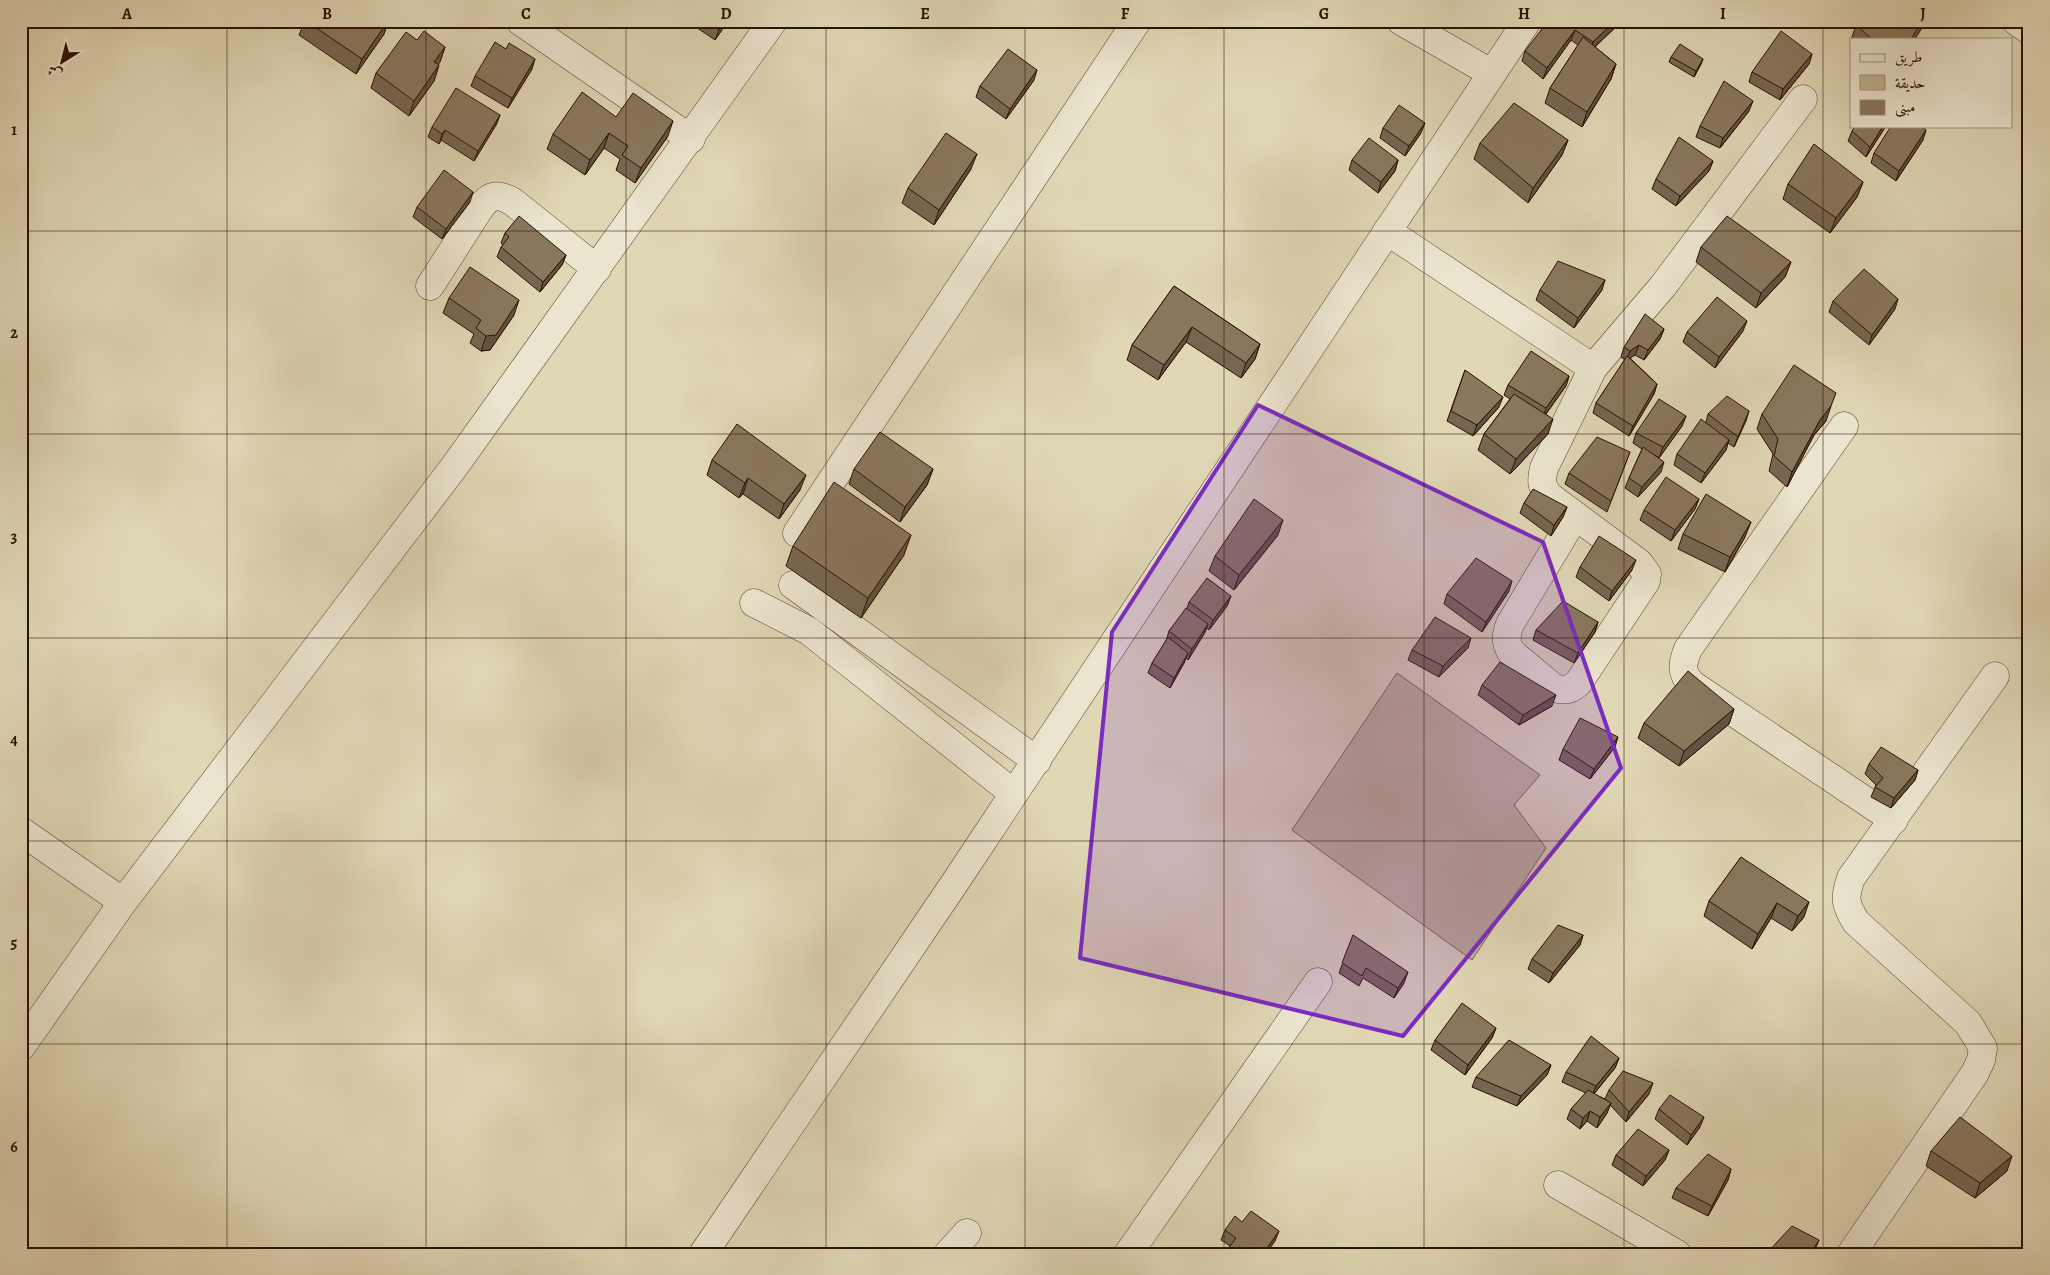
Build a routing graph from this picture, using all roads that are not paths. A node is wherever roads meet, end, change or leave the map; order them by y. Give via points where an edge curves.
1 (520, 21) edge
2 (773, 21) edge
3 (1137, 21) edge
4 (1401, 21) edge
5 (1527, 21) edge
6 (2016, 21) edge
7 (2029, 30) edge
8 (1491, 73) junction
9 (1803, 100) dead end
10 (691, 138) junction
11 (1387, 231) junction
12 (597, 269) junction
13 (430, 286) dead end
14 (1593, 368) junction
15 (1844, 426) dead end
16 (1575, 516) junction
17 (797, 533) dead end
18 (793, 585) dead end
19 (754, 603) dead end
20 (1995, 676) dead end
21 (1036, 761) junction
22 (1013, 793) junction
23 (1894, 820) junction
24 (21, 831) edge
25 (123, 902) junction
26 (1318, 982) dead end
27 (21, 1047) edge
28 (1558, 1185) dead end
29 (967, 1233) dead end
30 (703, 1254) edge
31 (948, 1254) edge
32 (1128, 1254) edge
33 (1677, 1254) edge
34 (1851, 1254) edge

1 - 10 street
2 - 10 street
3 - 17 street
4 - 8 street
5 - 8 street
6 - 7 street
8 - 11 street
9 - 14 street via 1663,286
10 - 12 street
11 - 14 street
11 - 21 street
12 - 13 street via 513,202 494,195 486,199
12 - 25 street via 454,467
14 - 16 street via 1541,478 1549,496
15 - 23 street via 1688,649 1682,669 1684,677 1693,685
16 - 16 street via 1639,563 1647,574 1646,581 1579,682 1572,689 1562,690 1554,688 1511,652 1506,644 1506,635
18 - 21 street
19 - 22 street via 809,631
20 - 23 street
21 - 22 street
22 - 30 street
23 - 34 street via 1851,878 1846,893 1847,907 1856,922 1968,1024 1983,1048 1974,1073
24 - 25 street
25 - 27 street
26 - 32 street
28 - 33 street
29 - 31 street

